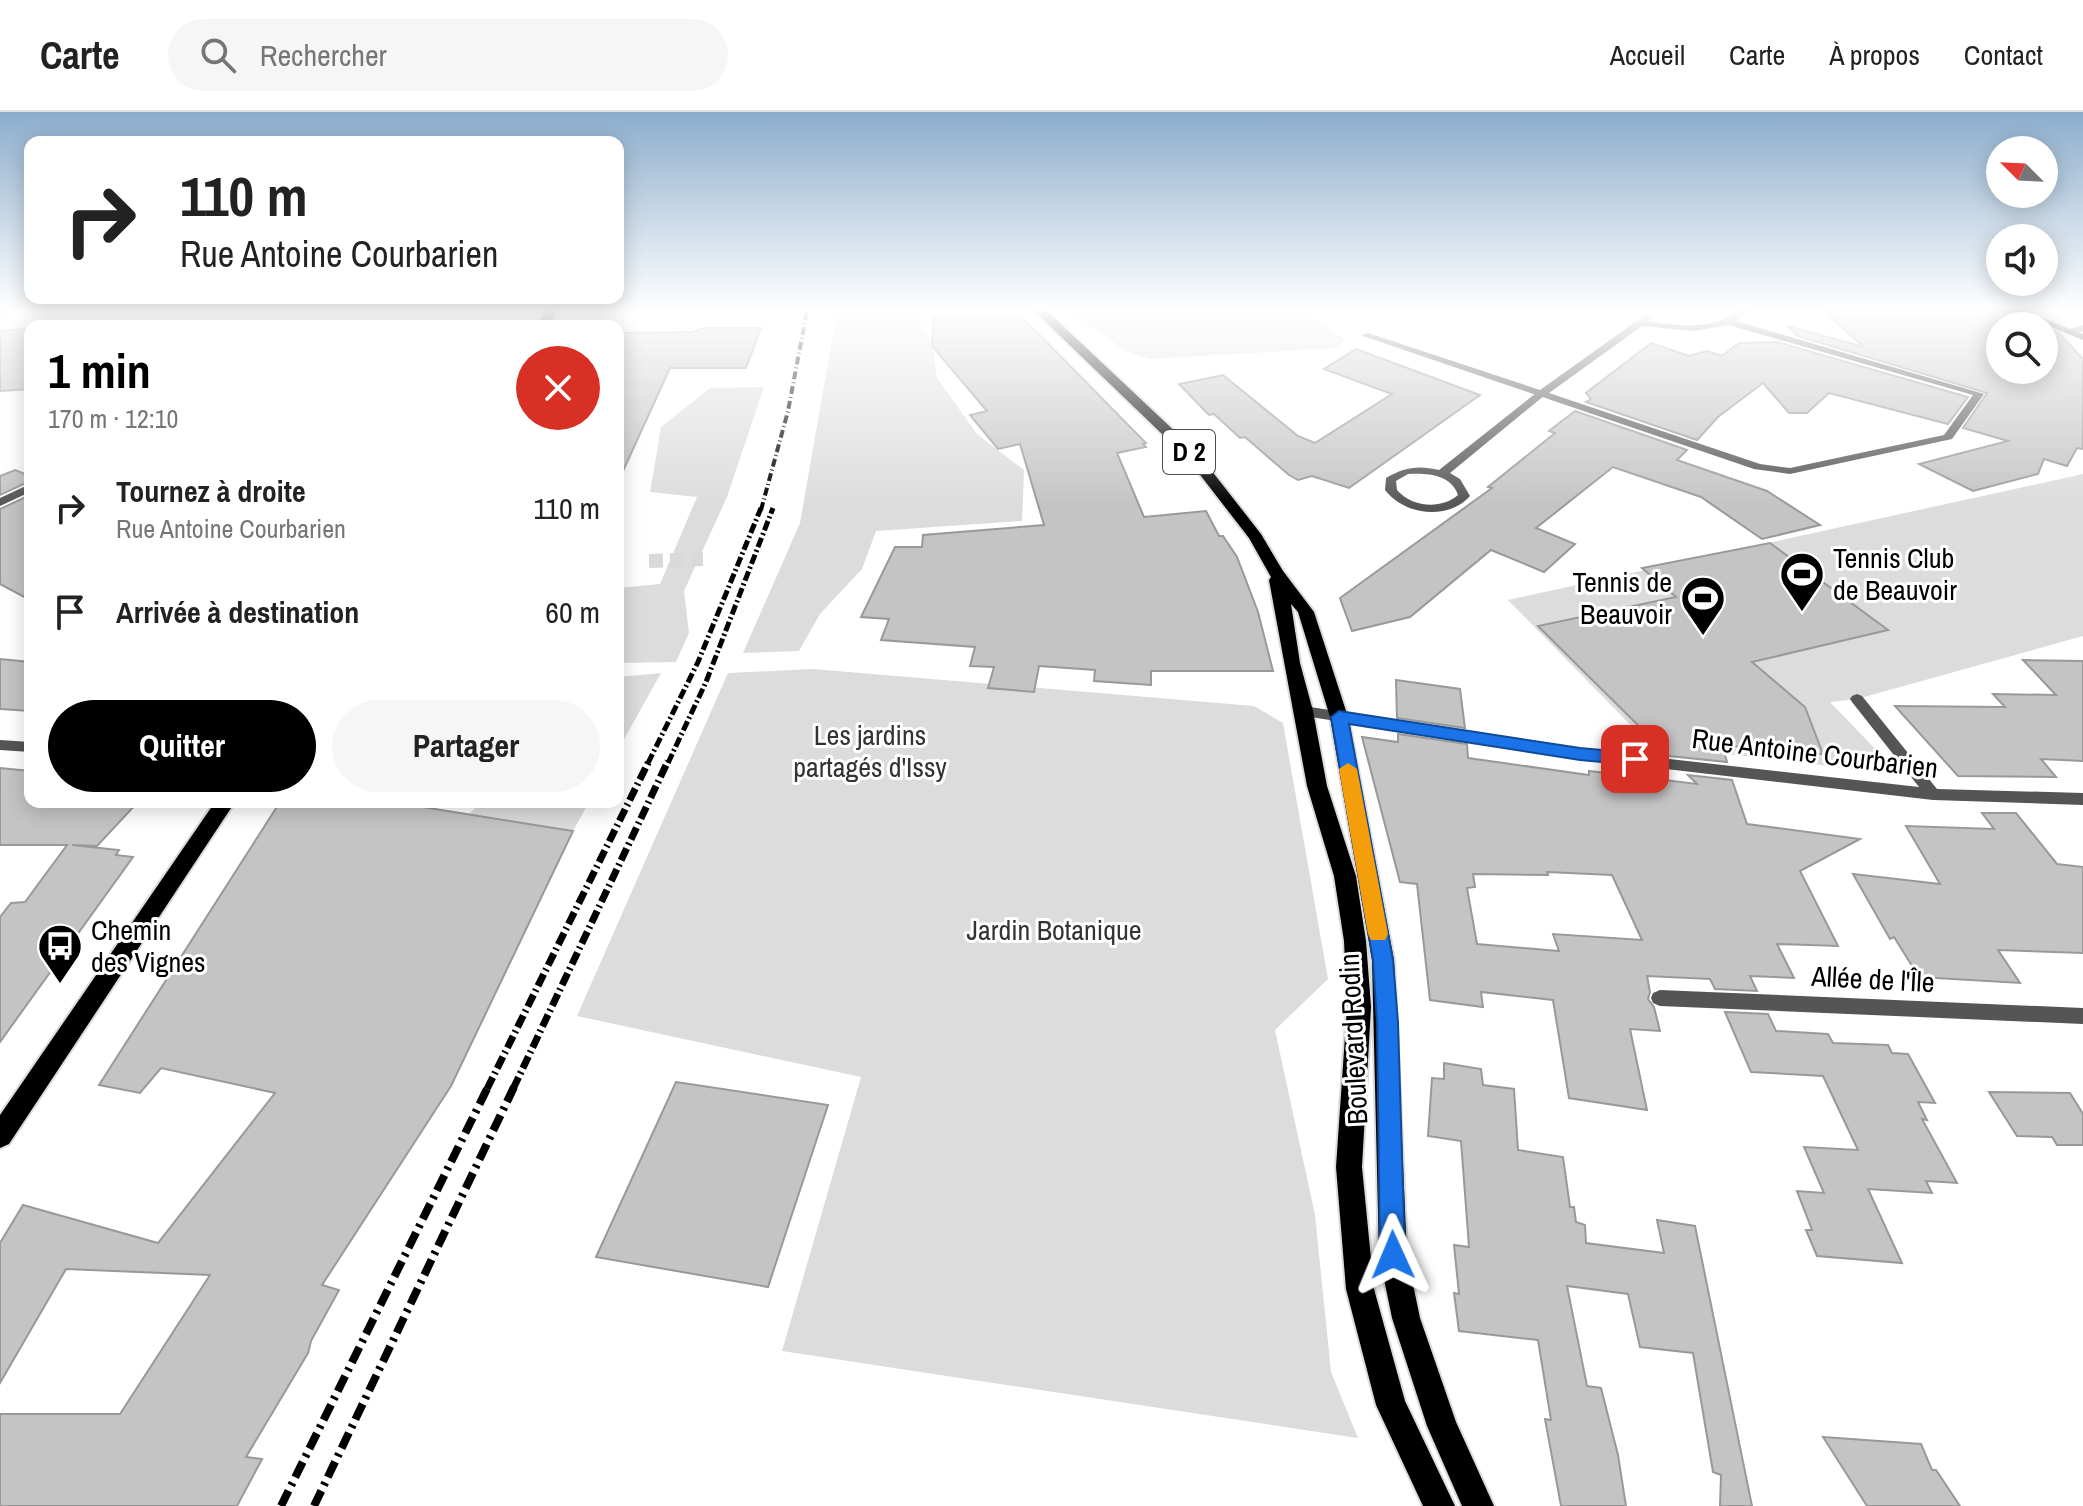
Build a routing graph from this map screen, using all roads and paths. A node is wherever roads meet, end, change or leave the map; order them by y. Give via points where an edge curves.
1 (1109, 376) edge
2 (1485, 376) edge
3 (1566, 376) edge
4 (1916, 376) edge
5 (1540, 395) junction
6 (1441, 474) junction
7 (24, 491) edge
8 (0, 502) edge
9 (1276, 572) junction
10 (1857, 699) dead end
11 (1304, 711) junction
12 (1339, 717) junction
13 (0, 745) edge
14 (24, 747) edge
15 (1933, 794) junction
16 (2083, 799) edge
17 (221, 808) edge
18 (1660, 998) dead end
19 (2083, 1016) edge
20 (0, 1136) edge
21 (1439, 1506) edge
22 (1478, 1506) edge

1 - 9 main road, Boulevard Rodin / D 2 via 1192,455 1256,537
2 - 5 street
3 - 5 street
4 - 5 street via 1979,394 1948,437 1790,471 1758,467
5 - 6 street
6 - 6 street via 1405,471 1389,486 1399,499 1420,507 1454,505 1463,490
7 - 8 street
9 - 11 main road, Boulevard Rodin / D 2
9 - 12 main road, Boulevard Rodin / D 2 via 1306,612
10 - 15 street
11 - 12 street, Rue Antoine Courbarien
11 - 21 main road, Boulevard Rodin / D 2 via 1317,786 1345,876 1355,941 1358,1041 1349,1167 1360,1289 1391,1405
12 - 15 street, Rue Antoine Courbarien via 1580,754
12 - 22 main road, Boulevard Rodin / D 2 via 1383,960 1393,1255 1406,1318 1442,1426
13 - 14 street
15 - 16 street, Rue Antoine Courbarien
17 - 20 main road
18 - 19 street, Allée de l'Île

